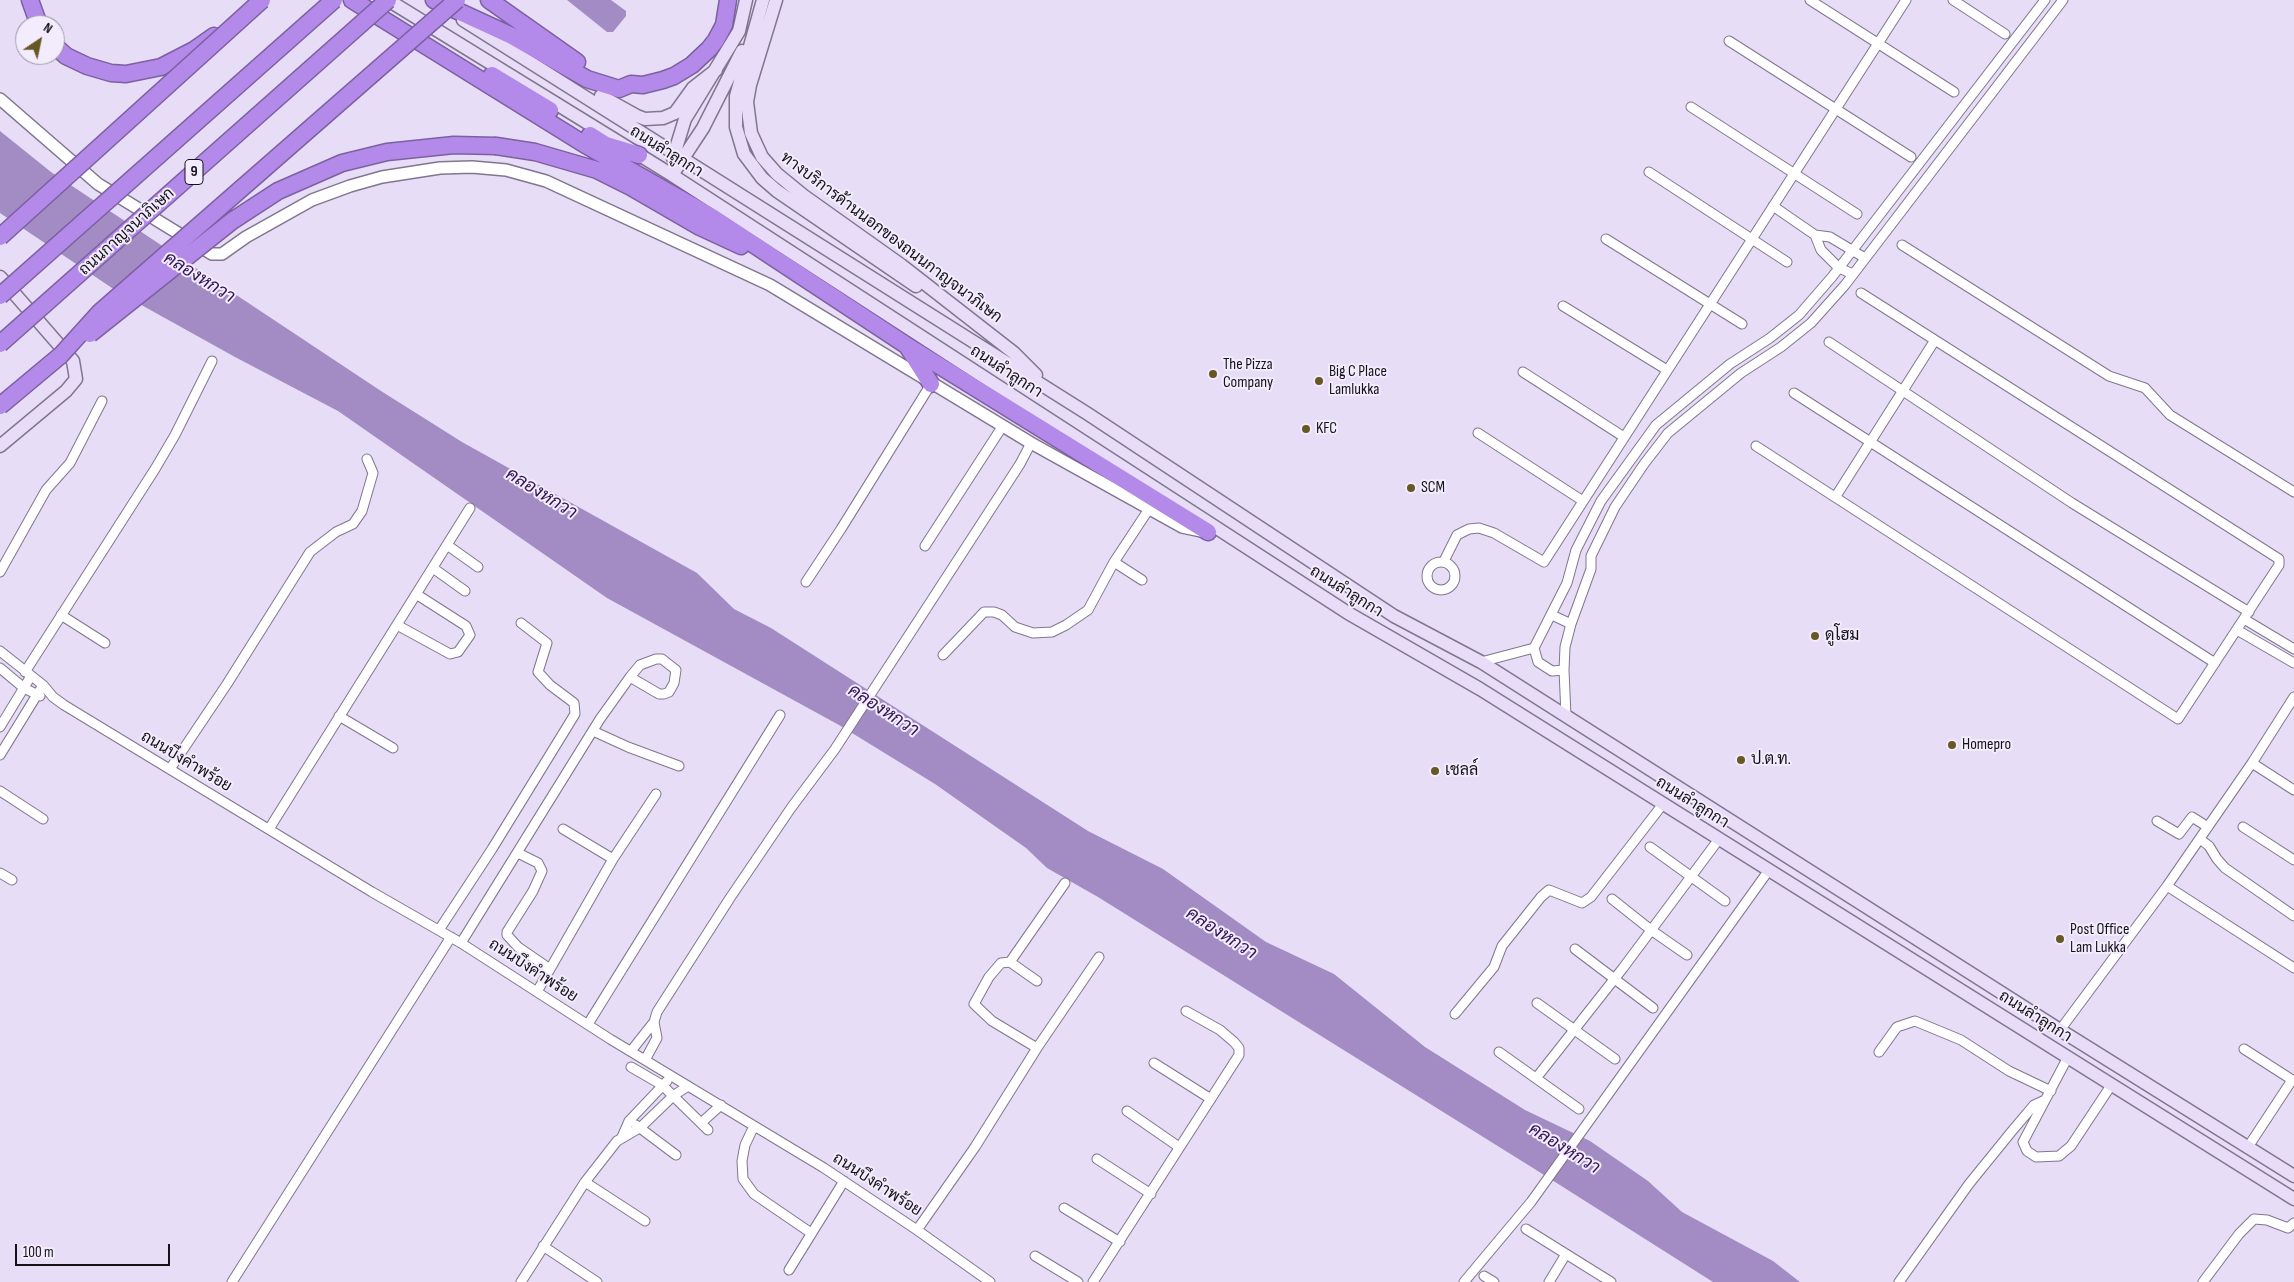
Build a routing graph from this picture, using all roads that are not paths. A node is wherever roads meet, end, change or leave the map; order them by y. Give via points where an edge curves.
1 (30, 0) edge
2 (262, 0) edge
3 (334, 0) edge
4 (352, 0) edge
5 (360, 0) edge
6 (388, 0) edge
7 (433, 0) edge
8 (457, 0) edge
9 (489, 0) edge
10 (728, 0) edge
11 (746, 0) edge
12 (762, 0) edge
13 (776, 0) edge
14 (1810, 0) edge
15 (1906, 0) edge
16 (1953, 0) edge
17 (2044, 0) edge
18 (2063, 0) edge
19 (35, 15) edge
20 (2005, 34) dead end
21 (1729, 41) dead end
22 (1878, 44) junction
23 (504, 46) junction
24 (65, 54) edge
25 (716, 70) junction
26 (631, 84) junction
27 (1954, 92) dead end
28 (0, 99) edge
29 (697, 100) junction
30 (1691, 107) dead end
31 (1962, 108) junction
32 (714, 109) junction
33 (1836, 109) junction
34 (1974, 116) junction
35 (639, 155) junction
36 (679, 155) junction
37 (1912, 157) dead end
38 (1649, 172) dead end
39 (668, 173) junction
40 (1794, 174) junction
41 (1773, 206) junction
42 (774, 214) junction
43 (1857, 214) dead end
44 (762, 233) junction
45 (1815, 235) junction
46 (0, 237) edge
47 (1606, 239) dead end
48 (1752, 239) junction
49 (1902, 245) dead end
50 (1853, 250) junction
51 (1865, 258) junction
52 (1787, 262) dead end
53 (784, 266) junction
54 (1839, 268) junction
55 (1853, 274) junction
56 (0, 277) edge
57 (1861, 293) dead end
58 (0, 296) edge
59 (1711, 305) junction
60 (1562, 306) dead end
61 (1742, 324) dead end
62 (1935, 340) junction
63 (1829, 342) dead end
64 (0, 344) edge
65 (906, 345) junction
66 (1014, 353) junction
67 (60, 355) junction
68 (212, 361) dead end
69 (1667, 370) junction
70 (1523, 372) dead end
71 (1712, 379) junction
72 (932, 384) junction
73 (1721, 389) junction
74 (1902, 391) junction
75 (1794, 393) dead end
76 (1057, 394) junction
77 (102, 401) dead end
78 (0, 406) edge
79 (1002, 427) junction
80 (1478, 433) dead end
81 (1624, 437) junction
82 (1031, 443) junction
83 (1871, 443) junction
84 (0, 446) edge
85 (1756, 446) dead end
86 (367, 459) dead end
87 (2294, 492) edge
88 (1836, 496) junction
89 (1583, 502) junction
90 (470, 508) dead end
91 (1149, 509) junction
92 (1208, 532) junction
93 (1234, 540) junction
94 (447, 545) junction
95 (925, 546) dead end
96 (1444, 561) dead end
97 (1114, 562) junction
98 (1572, 566) junction
99 (478, 567) dead end
100 (433, 568) junction
101 (1591, 569) junction
102 (0, 572) edge
103 (1142, 580) dead end
104 (806, 582) dead end
105 (465, 591) dead end
106 (416, 594) junction
107 (61, 615) junction
108 (1552, 615) junction
109 (2246, 615) junction
110 (521, 623) dead end
111 (1571, 624) junction
112 (397, 625) junction
113 (2237, 630) junction
114 (105, 643) dead end
115 (1534, 648) junction
116 (2294, 649) edge
117 (0, 651) edge
118 (943, 655) dead end
119 (1481, 662) junction
120 (2215, 663) junction
121 (2294, 663) edge
122 (0, 668) edge
123 (1564, 670) junction
124 (28, 674) junction
125 (630, 677) junction
126 (43, 685) junction
127 (24, 688) junction
128 (36, 695) junction
129 (53, 697) junction
130 (2294, 697) edge
131 (2291, 707) edge
132 (339, 716) junction
133 (780, 716) dead end
134 (1566, 716) junction
135 (0, 726) edge
136 (13, 732) junction
137 (593, 732) junction
138 (393, 748) dead end
139 (0, 755) edge
140 (2252, 763) junction
141 (679, 766) dead end
142 (170, 769) junction
143 (2294, 790) edge
144 (0, 791) edge
145 (656, 794) dead end
146 (1663, 804) junction
147 (43, 818) dead end
148 (2157, 821) dead end
149 (2208, 827) junction
150 (2243, 827) dead end
151 (269, 829) junction
152 (563, 829) dead end
153 (1719, 839) junction
154 (2200, 839) junction
155 (1650, 848) dead end
156 (518, 853) junction
157 (612, 859) junction
158 (2294, 860) edge
159 (1769, 870) junction
160 (0, 873) edge
161 (1690, 878) junction
162 (12, 880) dead end
163 (1065, 883) dead end
164 (2167, 886) junction
165 (1612, 899) dead end
166 (1725, 901) dead end
167 (2294, 916) edge
168 (439, 930) junction
169 (1651, 930) junction
170 (451, 937) junction
171 (461, 942) junction
172 (1575, 949) dead end
173 (1687, 955) dead end
174 (1099, 957) dead end
175 (1010, 962) junction
176 (2294, 968) edge
177 (550, 969) junction
178 (1614, 980) junction
179 (1037, 981) dead end
180 (538, 990) junction
181 (1537, 1003) dead end
182 (1653, 1008) dead end
183 (1186, 1011) dead end
184 (1455, 1014) dead end
185 (654, 1022) junction
186 (588, 1024) junction
187 (2060, 1030) junction
188 (1574, 1031) junction
189 (1037, 1048) junction
190 (2244, 1049) dead end
191 (631, 1051) junction
192 (1499, 1052) dead end
193 (1879, 1052) dead end
194 (2068, 1057) junction
195 (1615, 1059) dead end
196 (645, 1060) junction
197 (1154, 1063) dead end
198 (631, 1066) dead end
199 (673, 1076) junction
200 (1537, 1077) junction
201 (2293, 1081) edge
202 (2112, 1084) junction
203 (662, 1085) junction
204 (688, 1086) junction
205 (2051, 1091) junction
206 (673, 1096) junction
207 (1211, 1099) junction
208 (2045, 1100) junction
209 (721, 1105) junction
210 (1580, 1109) dead end
211 (1127, 1111) dead end
212 (629, 1121) junction
213 (754, 1126) junction
214 (641, 1128) junction
215 (622, 1137) junction
216 (1179, 1147) junction
217 (2248, 1147) junction
218 (676, 1154) dead end
219 (1097, 1159) dead end
220 (2294, 1176) edge
221 (844, 1181) junction
222 (585, 1182) junction
223 (1151, 1194) junction
224 (2294, 1199) edge
225 (1064, 1208) dead end
226 (645, 1221) dead end
227 (2294, 1224) edge
228 (1526, 1229) dead end
229 (918, 1230) junction
230 (812, 1233) junction
231 (1120, 1242) junction
232 (543, 1246) junction
233 (1566, 1254) junction
234 (1035, 1256) dead end
235 (789, 1270) dead end
236 (1484, 1276) dead end
237 (232, 1282) edge
238 (521, 1282) edge
239 (597, 1282) edge
240 (990, 1282) edge
241 (1078, 1282) edge
242 (1093, 1282) edge
243 (1464, 1282) edge
244 (1494, 1282) edge
245 (1549, 1282) edge
246 (1611, 1282) edge
247 (1899, 1282) edge
248 (2203, 1282) edge

1 - 19 highway
2 - 24 highway, bridge via 194,50 150,70 126,74 97,70
2 - 46 highway, bridge
3 - 58 highway, 9, bridge
4 - 53 highway via 584,144 712,217
5 - 35 highway via 436,46 512,86 606,145
6 - 35 main road, ถนนลำลูกกา
6 - 64 highway, ถนนกาญจนาภิเษก / 9, bridge
7 - 23 main road, ถนนลำลูกกา
7 - 26 highway via 512,36 586,79 620,89
8 - 67 highway, bridge via 107,307
9 - 26 highway via 586,68
10 - 26 highway via 721,31 700,58 674,76 654,83
11 - 25 main road via 739,31
12 - 32 main road via 741,54
12 - 66 main road via 734,112 740,144 750,164 777,191
13 - 66 main road, ทางบริการด้านนอกของถนนกาญจนาภิเษก via 747,102 750,133 762,157 804,196 901,264
14 - 22 street
15 - 22 street
16 - 20 street
17 - 31 street
18 - 34 street
21 - 33 street
22 - 27 street
22 - 33 street
23 - 25 main road via 538,57 614,104 645,119 663,118 675,113 693,88
23 - 36 main road, ถนนลำลูกกา
25 - 29 main road
28 - 72 street via 98,184 212,254 222,254 312,200 350,186 397,174 440,168 506,170 562,188 770,285
29 - 32 main road via 692,116 697,122
29 - 36 main road via 679,134
30 - 40 street
31 - 34 street
31 - 50 street
32 - 36 main road via 694,143
33 - 37 street
33 - 40 street
34 - 51 street
35 - 39 main road, ถนนลำลูกกา
36 - 39 main road
36 - 42 main road, ถนนลำลูกกา
38 - 48 street
39 - 44 main road, ถนนลำลูกกา
40 - 41 street
40 - 43 street
41 - 45 street
41 - 48 street
42 - 44 main road
42 - 76 main road, ถนนลำลูกกา
44 - 93 main road, ถนนลำลูกกา
45 - 50 street via 1830,237
45 - 54 street via 1821,250
47 - 59 street
48 - 52 street
48 - 59 street
49 - 87 street via 2110,376 2145,388 2170,415
50 - 51 street
50 - 54 street
51 - 55 street
53 - 65 highway
53 - 67 highway, bridge via 700,227 597,170 535,152 454,144 387,152 342,163 278,191 232,221 108,321
54 - 55 street
54 - 71 street via 1799,315
55 - 73 street via 1811,323
56 - 84 main road via 73,360 76,379
57 - 62 street
59 - 61 street
59 - 69 street
60 - 69 street
62 - 74 street
62 - 109 street via 2276,556 2279,565
63 - 74 street
65 - 72 highway
65 - 92 highway
66 - 76 main road, ทางบริการด้านนอกของถนนกาญจนาภิเษก
67 - 78 highway, bridge
68 - 107 street via 175,435
69 - 81 street
70 - 81 street
71 - 73 street
71 - 98 street via 1656,425 1631,457 1601,501 1576,550
72 - 79 street
72 - 104 street
73 - 101 street via 1668,433 1644,464 1615,507 1591,556
74 - 83 street
74 - 109 street
75 - 83 street
76 - 119 main road, ถนนลำลูกกา via 1394,616
77 - 102 street via 70,463 46,490
79 - 82 street
79 - 95 street
80 - 89 street
81 - 89 street
82 - 91 street
82 - 185 street via 885,674 730,898
83 - 88 street
83 - 120 street
85 - 88 street
86 - 142 street via 373,473 362,511 353,524 336,532 310,552
88 - 120 street via 2178,719
89 - 96 street via 1544,562 1494,533 1479,528 1457,535
90 - 94 street
91 - 92 street via 1182,527
91 - 97 street
92 - 93 main road
93 - 146 main road, ถนนลำลูกกา
94 - 99 street
94 - 100 street
97 - 103 street
97 - 118 street via 1088,610 1066,625 1052,632 1033,633 1015,627 1002,615 984,612
98 - 101 street
98 - 108 street
100 - 105 street
100 - 106 street
101 - 111 street
106 - 112 street
106 - 112 street via 466,626 470,635 458,652 450,654
107 - 114 street
107 - 124 street
108 - 111 street
108 - 115 street
109 - 113 street
109 - 116 street
110 - 168 street via 547,643 538,672 574,703 575,714
111 - 123 street
112 - 132 street
113 - 120 street
113 - 121 street
115 - 119 street
115 - 123 street via 1538,662 1552,671
117 - 124 street, ถนนบึงคำพร้อย
119 - 134 main road, ถนนลำลูกกา
122 - 127 street, ถนนบึงคำพร้อย
123 - 134 street
124 - 126 street, ถนนบึงคำพร้อย
124 - 127 street
125 - 125 street via 664,694 674,683 676,670 662,659 656,659 640,664
125 - 137 street
126 - 128 street
126 - 129 street, ถนนบึงคำพร้อย
127 - 128 street, ถนนบึงคำพร้อย
127 - 135 street
128 - 129 street, ถนนบึงคำพร้อย
128 - 136 street
129 - 142 street, ถนนบึงคำพร้อย
130 - 131 street
131 - 140 street
132 - 138 street
132 - 151 street
133 - 186 street
134 - 187 main road, ถนนลำลูกกา
135 - 136 street
136 - 139 street
137 - 141 street
137 - 156 street
140 - 143 street
140 - 149 street
142 - 151 street, ถนนบึงคำพร้อย
144 - 147 street
145 - 157 street
146 - 153 main road, ถนนลำลูกกา
146 - 184 street via 1591,897 1582,904 1549,890 1541,897 1502,946 1494,967
148 - 149 street via 2179,834 2192,817
149 - 154 street
150 - 158 street
151 - 168 street, ถนนบึงคำพร้อย
152 - 157 street
153 - 159 main road, ถนนลำลูกกา
153 - 161 street
154 - 164 street
154 - 167 street via 2225,868
155 - 161 street
156 - 171 street
156 - 177 street via 538,863 542,870 540,880 507,935 518,947
157 - 177 street
159 - 194 main road, ถนนลำลูกกา
159 - 243 street via 1531,1202
160 - 162 street
161 - 166 street
161 - 169 street
163 - 175 street
164 - 176 street
164 - 187 street
165 - 169 street
168 - 170 street, ถนนบึงคำพร้อย
169 - 173 street
169 - 178 street
170 - 171 street, ถนนบึงคำพร้อย
170 - 237 street
171 - 180 street, ถนนบึงคำพร้อย
172 - 178 street
174 - 189 street
175 - 179 street
175 - 189 street via 1001,963 989,977 974,1004 992,1021
177 - 180 street
178 - 182 street
178 - 188 street
180 - 186 street, ถนนบึงคำพร้อย
181 - 188 street
183 - 207 street via 1220,1030 1239,1048 1239,1055
185 - 191 street
185 - 196 street via 657,1038
186 - 191 street, ถนนบึงคำพร้อย
187 - 217 main road, ถนนลำลูกกา
188 - 195 street
188 - 200 street
189 - 229 street
190 - 201 street
191 - 196 street, ถนนบึงคำพร้อย
192 - 200 street
193 - 205 street via 1897,1027 1915,1021 1961,1040
194 - 202 main road, ถนนลำลูกกา
194 - 205 street
196 - 199 street, ถนนบึงคำพร้อย
197 - 207 street
198 - 203 street
199 - 203 street
199 - 204 street, ถนนบึงคำพร้อย
200 - 210 street
201 - 217 street
202 - 208 street via 2072,1146 2059,1156 2036,1157 2027,1151 2023,1142
202 - 224 main road, ถนนลำลูกกา
203 - 206 street
203 - 212 street
204 - 206 street
204 - 209 street, ถนนบึงคำพร้อย
205 - 208 street
206 - 209 street via 704,1127
206 - 214 street
207 - 216 street
208 - 247 street via 2034,1105 1970,1184
209 - 213 street, ถนนบึงคำพร้อย
211 - 216 street
212 - 214 street
212 - 215 street
213 - 221 street, ถนนบึงคำพร้อย
213 - 230 street via 745,1145 743,1179 754,1194
214 - 215 street
214 - 218 street
215 - 222 street
216 - 223 street
217 - 220 main road, ถนนลำลูกกา
219 - 223 street
221 - 229 street, ถนนบึงคำพร้อย
221 - 230 street
222 - 226 street
222 - 232 street
223 - 231 street
225 - 231 street
227 - 248 street via 2288,1228 2254,1219
228 - 233 street
229 - 240 street, ถนนบึงคำพร้อย
230 - 235 street
231 - 242 street
232 - 238 street
232 - 239 street
233 - 245 street
233 - 246 street
234 - 241 street
236 - 244 street

